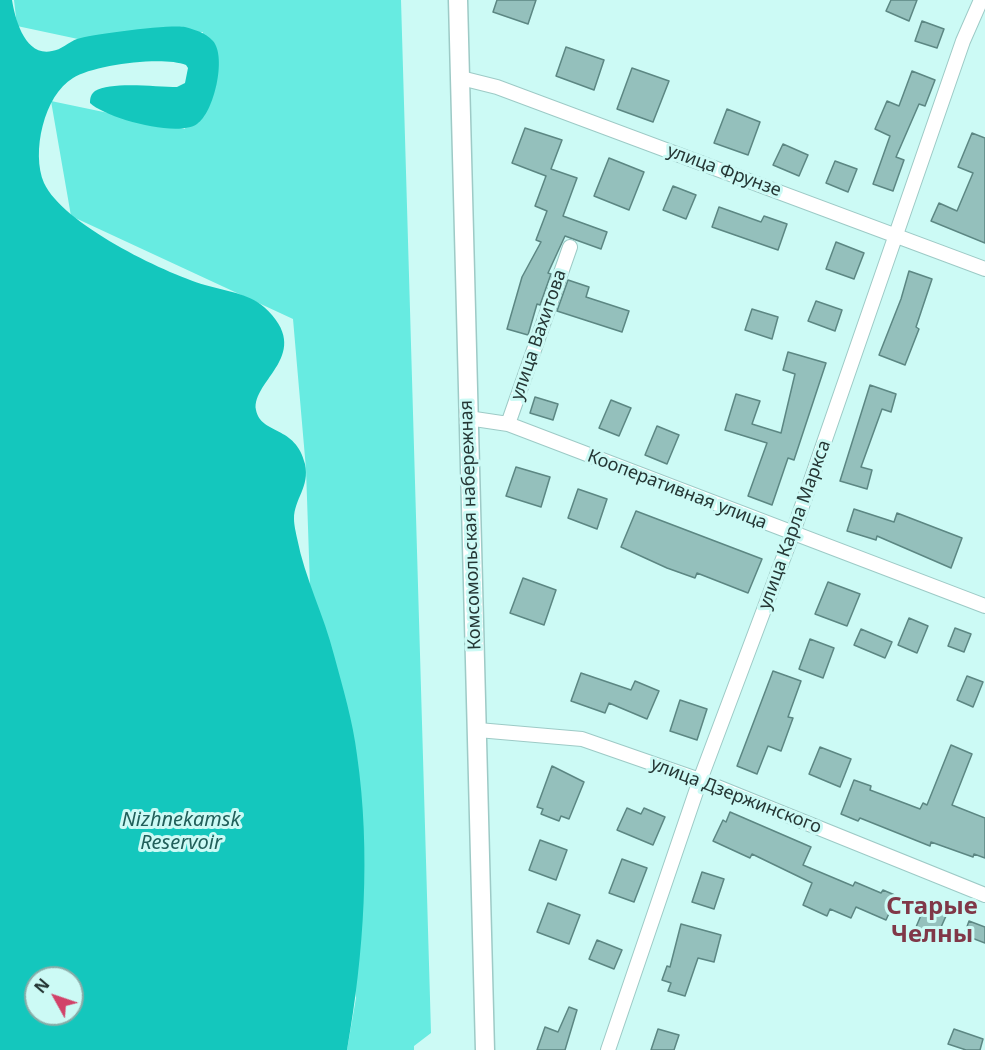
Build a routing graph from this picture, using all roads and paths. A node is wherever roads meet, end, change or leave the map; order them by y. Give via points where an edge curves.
1 (458, 0) edge
2 (981, 0) edge
3 (461, 78) junction
4 (896, 235) junction
5 (570, 247) dead end
6 (985, 269) edge
7 (468, 418) junction
8 (507, 424) junction
9 (792, 535) junction
10 (985, 606) edge
11 (478, 730) junction
12 (700, 780) junction
13 (985, 896) edge
14 (485, 1050) edge
15 (608, 1050) edge

1 - 3 street, Комсомольская набережная
2 - 4 street, улица Карла Маркса
3 - 4 street, улица Фрунзе via 496,87
3 - 7 street, Комсомольская набережная
4 - 6 street, улица Фрунзе
4 - 9 street, улица Карла Маркса
5 - 8 street, улица Вахитова
7 - 8 street, Кооперативная улица
7 - 11 street, Комсомольская набережная
8 - 9 street, Кооперативная улица
9 - 10 street, Кооперативная улица
9 - 12 street, улица Карла Маркса
11 - 12 street, улица Дзержинского via 582,740
11 - 14 street, Комсомольская набережная
12 - 13 street, улица Дзержинского
12 - 15 street, улица Карла Маркса

